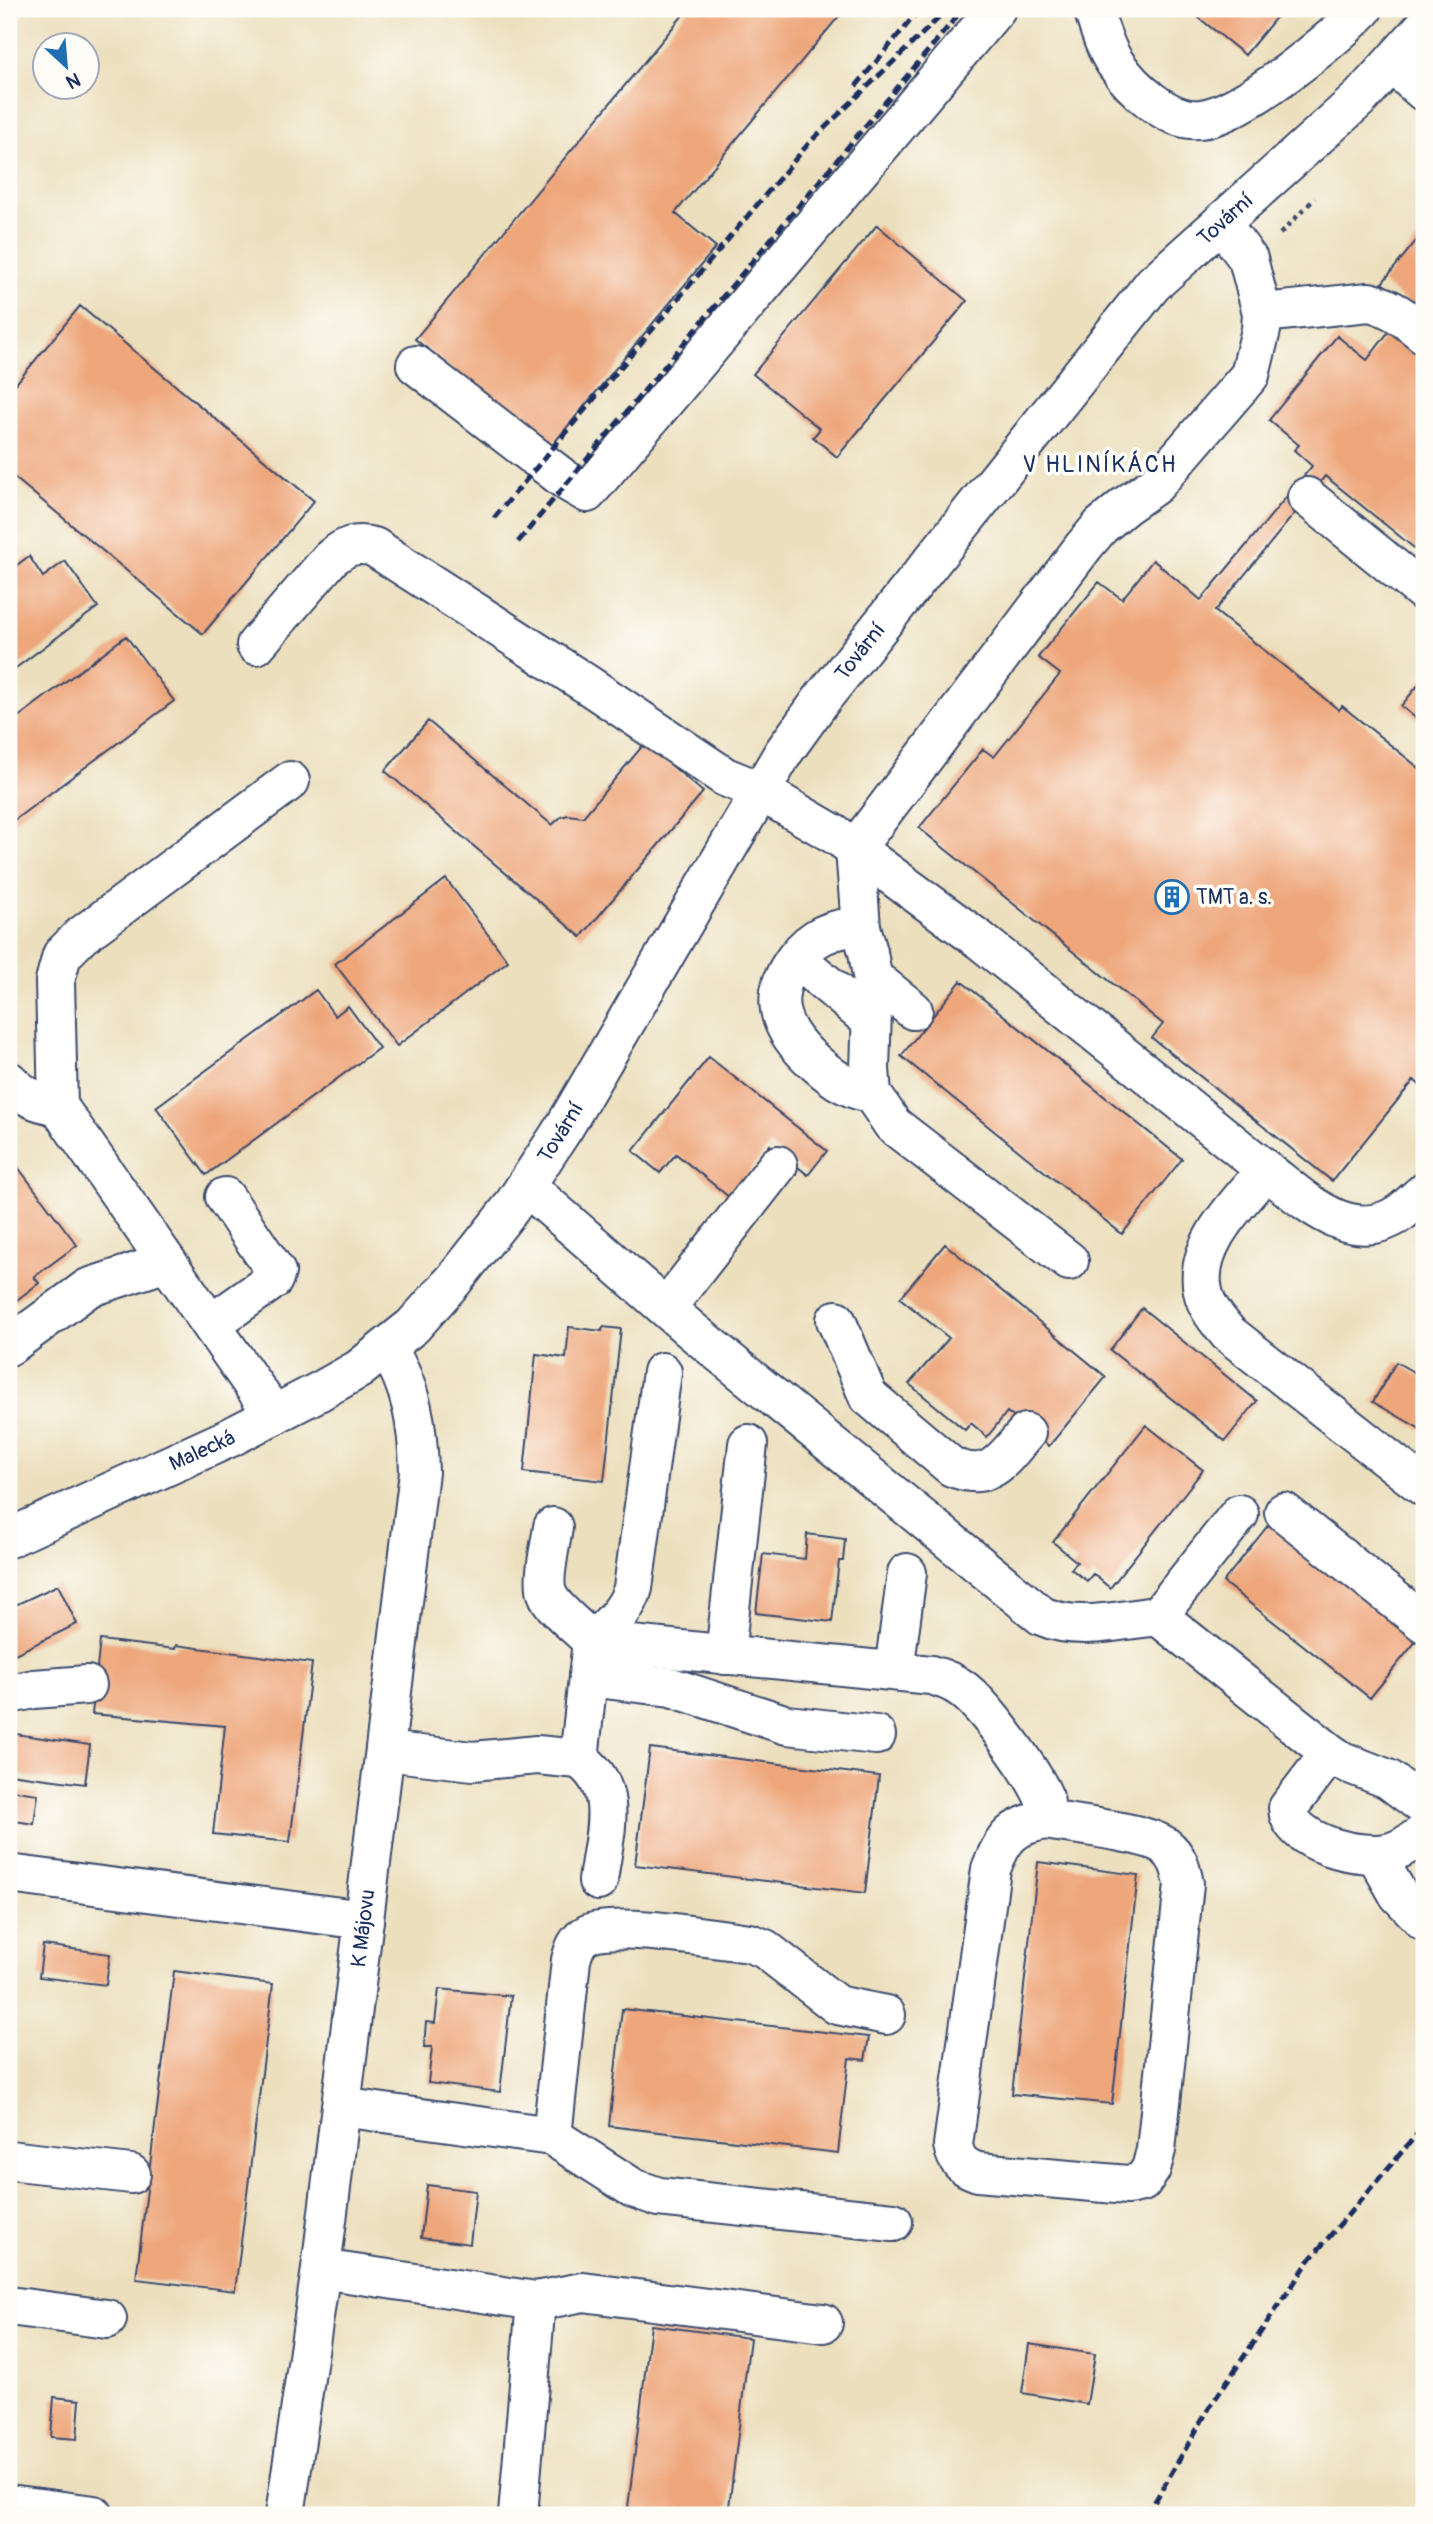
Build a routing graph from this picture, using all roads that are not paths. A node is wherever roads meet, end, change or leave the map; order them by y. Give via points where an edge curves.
1 (996, 9) edge
2 (1093, 9) edge
3 (1363, 9) edge
4 (1424, 27) edge
5 (1392, 64) junction
6 (1424, 92) edge
7 (1221, 223) junction
8 (1262, 313) junction
9 (1424, 334) edge
10 (416, 365) dead end
11 (1307, 497) dead end
12 (1424, 592) edge
13 (256, 645) dead end
14 (290, 781) dead end
15 (760, 791) junction
16 (855, 849) junction
17 (860, 927) junction
18 (796, 958) junction
19 (873, 982) junction
20 (912, 1010) dead end
21 (870, 1021) junction
22 (9, 1081) edge
23 (872, 1094) junction
24 (58, 1106) junction
25 (778, 1165) dead end
26 (1266, 1170) junction
27 (526, 1186) junction
28 (1424, 1192) edge
29 (225, 1197) dead end
30 (1069, 1261) dead end
31 (167, 1262) junction
32 (666, 1308) junction
33 (836, 1320) dead end
34 (211, 1324) junction
35 (9, 1346) edge
36 (387, 1348) junction
37 (662, 1372) dead end
38 (868, 1396) junction
39 (274, 1415) junction
40 (1026, 1433) dead end
41 (828, 1442) junction
42 (748, 1444) dead end
43 (1424, 1487) edge
44 (1284, 1512) dead end
45 (1239, 1514) dead end
46 (553, 1527) dead end
47 (9, 1538) edge
48 (907, 1573) dead end
49 (1158, 1616) junction
50 (1424, 1623) edge
51 (725, 1655) junction
52 (590, 1660) junction
53 (894, 1671) junction
54 (87, 1685) dead end
55 (9, 1694) edge
56 (876, 1735) dead end
57 (385, 1751) junction
58 (1330, 1753) junction
59 (579, 1759) junction
60 (1424, 1806) edge
61 (1047, 1820) junction
62 (1424, 1833) edge
63 (1376, 1855) junction
64 (9, 1874) edge
65 (598, 1881) dead end
66 (364, 1920) junction
67 (1424, 1921) edge
68 (886, 2015) dead end
69 (341, 2107) junction
70 (552, 2136) junction
71 (9, 2160) edge
72 (131, 2174) dead end
73 (893, 2222) dead end
74 (321, 2269) junction
75 (536, 2301) junction
76 (9, 2306) edge
77 (107, 2319) dead end
78 (822, 2323) dead end
79 (9, 2504) edge
80 (94, 2515) edge
81 (285, 2515) edge
82 (518, 2515) edge

1 - 10 street via 587,493
2 - 3 street via 1115,62 1130,81 1179,117 1201,120 1266,88
4 - 5 street, Tovární
5 - 6 street
5 - 7 street, Tovární
7 - 8 street via 1248,259
7 - 15 street, Tovární via 1136,303 822,699
8 - 9 street via 1369,302 1399,314
8 - 16 street via 1250,375 1155,485 1117,513 1084,546
11 - 12 street
13 - 15 street via 331,558 359,543 374,547 724,777
14 - 24 street via 81,936 62,955 55,981
15 - 16 street
15 - 27 street, Tovární
16 - 17 street
16 - 26 street via 981,941
17 - 18 street via 825,933
17 - 19 street
18 - 21 street
18 - 23 street via 778,996 788,1033 837,1082
19 - 20 street
19 - 21 street
21 - 23 street
22 - 24 street via 27,1098
23 - 30 street via 893,1125
24 - 31 street
25 - 32 street
26 - 28 street via 1326,1216 1348,1225 1375,1225 1399,1214
26 - 43 street via 1227,1218 1206,1254 1201,1276 1213,1315 1228,1333
27 - 32 street
27 - 36 street, Tovární via 435,1303
29 - 34 street via 273,1266 275,1276
31 - 34 street
31 - 35 street via 88,1288
32 - 41 street
33 - 38 street
34 - 39 street
36 - 39 street, Malecká via 359,1369
36 - 57 street, K Májovu via 404,1376 412,1404 419,1472
37 - 52 street via 634,1588
38 - 40 street via 952,1467 965,1472 986,1472
38 - 41 street
39 - 47 street, Malecká
41 - 49 street via 1042,1616 1075,1625
42 - 51 street
44 - 50 street
45 - 49 street
46 - 52 street via 547,1592
48 - 53 street
49 - 58 street
51 - 52 street
51 - 53 street
52 - 56 street via 787,1724
52 - 59 street
53 - 61 street via 946,1679 983,1709 1031,1774 1045,1800
54 - 55 street
57 - 59 street via 473,1760 537,1755
57 - 66 street, K Májovu
58 - 60 street via 1388,1779
58 - 63 street via 1294,1797 1289,1818 1296,1829 1332,1847
59 - 65 street via 592,1768 606,1794
61 - 61 street via 1013,1831 991,1869 955,2157 965,2168 978,2172 1128,2185 1142,2182 1156,2150 1184,1884 1181,1867 1165,1846 1150,1838
62 - 63 street via 1393,1852
63 - 67 street via 1398,1894
64 - 66 street
66 - 69 street, K Májovu
68 - 70 street via 837,2005 765,1949 750,1943 614,1928 589,1934 580,1940 571,1960
69 - 70 street
69 - 74 street, K Májovu
70 - 73 street via 634,2188 659,2197
71 - 72 street
74 - 75 street
74 - 81 street, K Májovu
75 - 78 street via 583,2292
75 - 82 street
76 - 77 street
79 - 80 street

